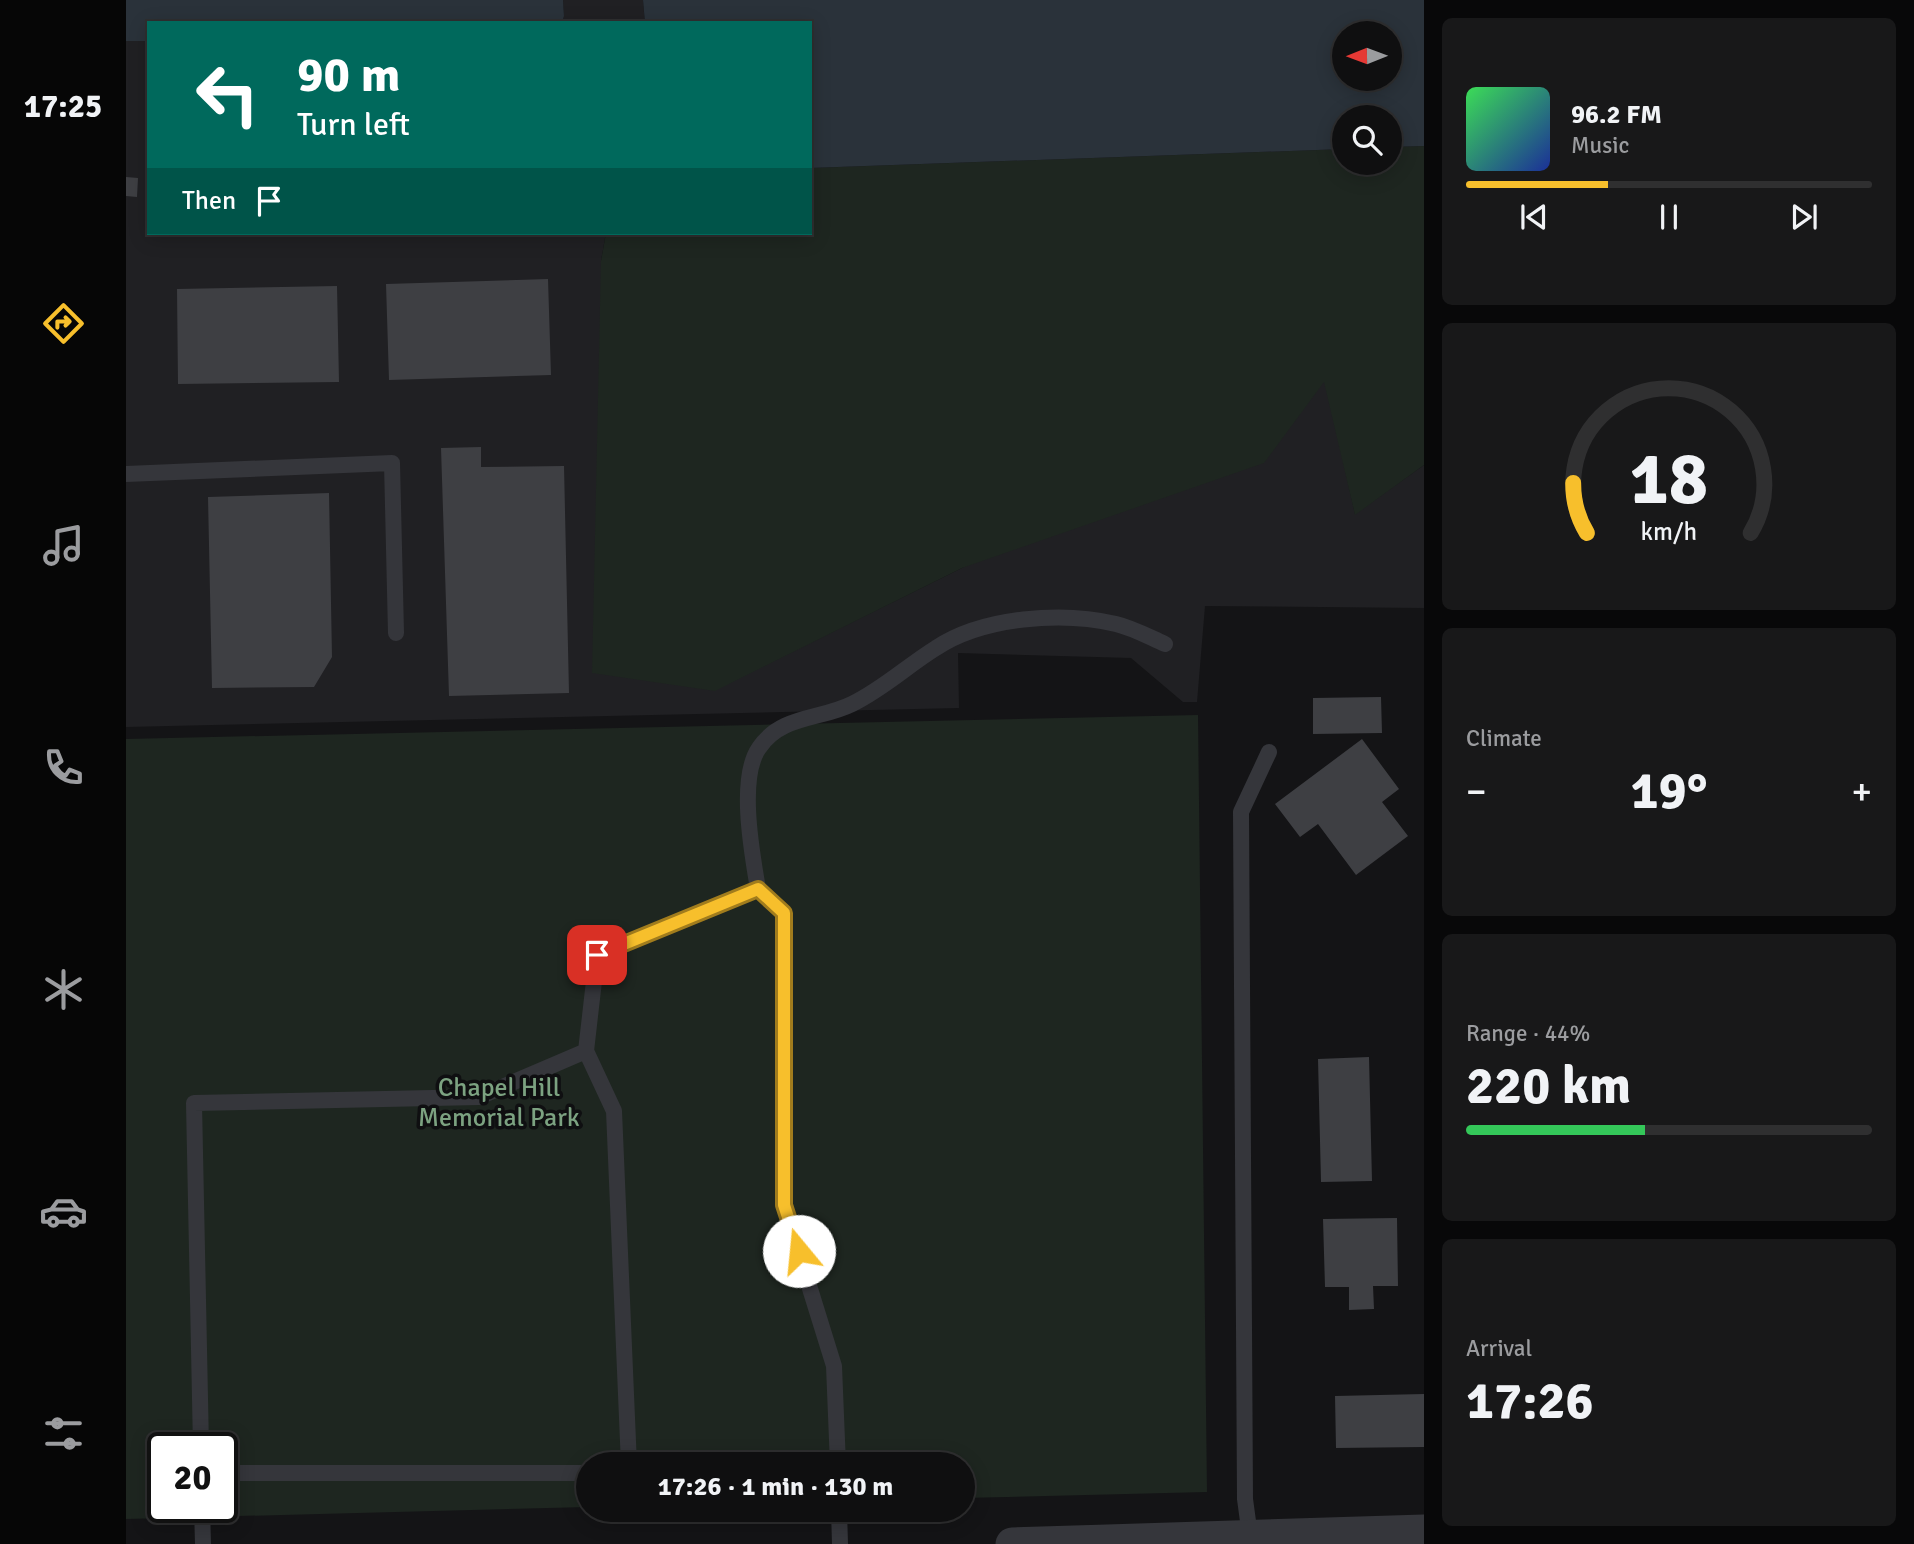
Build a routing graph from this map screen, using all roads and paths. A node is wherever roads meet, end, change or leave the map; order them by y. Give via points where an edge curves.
1 (126, 474) edge
2 (396, 633) dead end
3 (1165, 643) dead end
4 (1269, 752) dead end
5 (758, 889) junction
6 (586, 1051) junction
7 (201, 1432) edge
8 (628, 1452) edge
9 (837, 1452) edge
10 (238, 1473) edge
11 (576, 1473) edge
12 (839, 1522) edge
13 (202, 1523) edge
14 (1424, 1531) edge
15 (1250, 1536) junction
16 (1213, 1541) edge
17 (1077, 1543) edge
18 (203, 1544) edge
19 (840, 1544) edge
20 (1012, 1544) edge

1 - 2 lane via 392,463
3 - 5 lane via 1117,624 1080,618 996,624 958,635 874,694 843,709 794,720 759,747 750,765 751,846
4 - 15 lane via 1241,812 1245,1499
5 - 6 lane via 597,955
5 - 9 lane via 784,913 784,1205 834,1366
6 - 7 lane via 479,1097 194,1103
6 - 8 lane via 614,1111
10 - 11 lane
12 - 19 lane
13 - 18 lane
14 - 15 street
15 - 16 street
16 - 17 street
17 - 20 street

